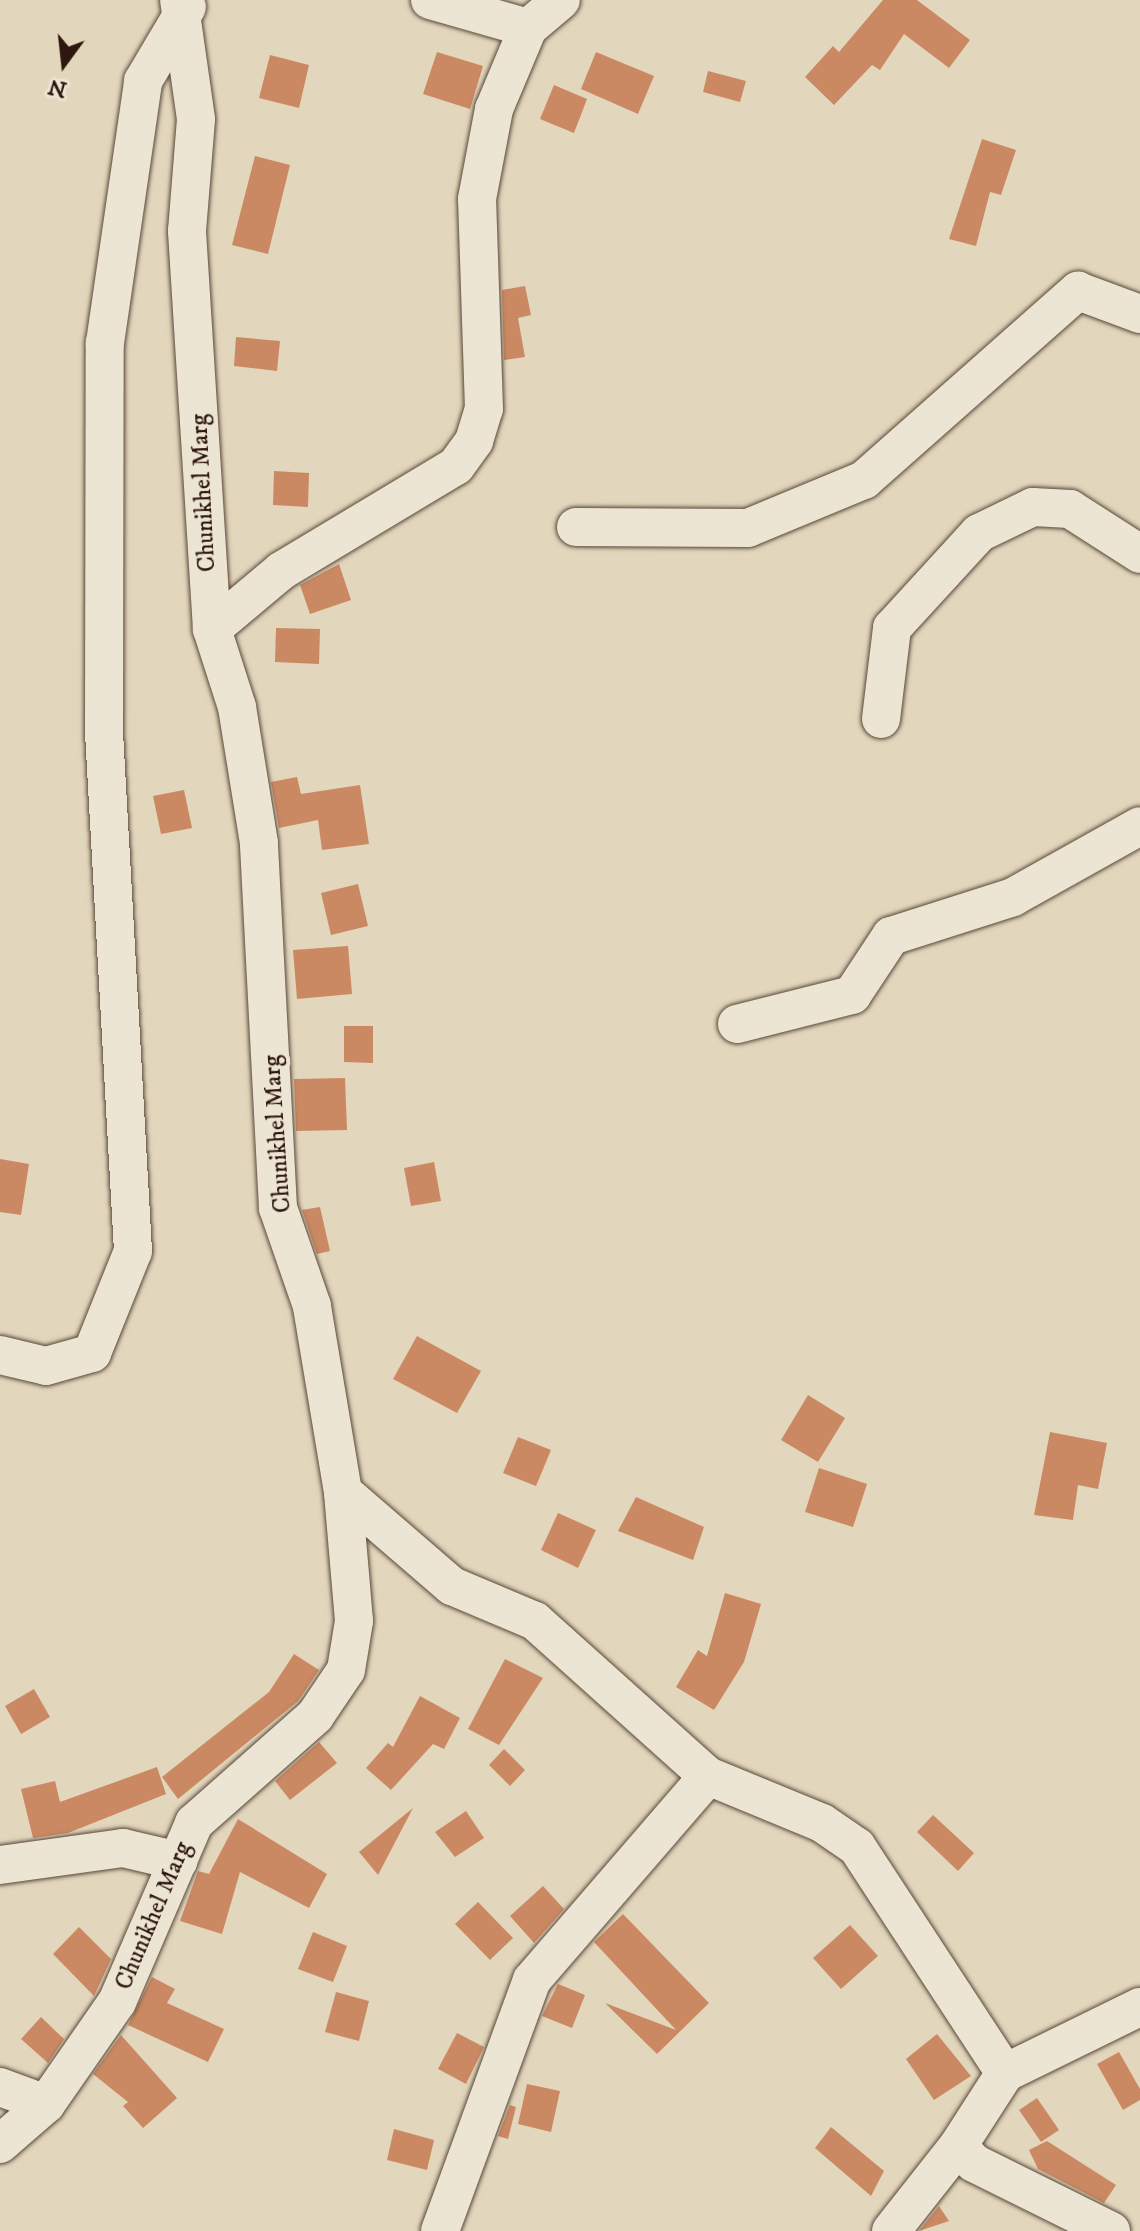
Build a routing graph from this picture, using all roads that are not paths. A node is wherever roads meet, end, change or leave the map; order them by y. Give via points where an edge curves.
1 (430, 0) edge
2 (561, 0) edge
3 (186, 4) edge
4 (528, 28) junction
5 (1140, 314) edge
6 (576, 527) dead end
7 (1140, 554) edge
8 (212, 629) junction
9 (881, 719) dead end
10 (1140, 826) edge
11 (737, 1024) dead end
12 (0, 1355) edge
13 (343, 1492) junction
14 (708, 1776) junction
15 (179, 1861) junction
16 (0, 1865) edge
17 (1140, 2007) edge
18 (1005, 2073) junction
19 (0, 2087) edge
20 (46, 2104) junction
21 (0, 2144) edge
22 (958, 2146) junction
23 (440, 2231) edge
24 (891, 2231) edge
25 (1111, 2231) edge

1 - 4 street
2 - 4 street
3 - 8 street, Chunikhel Marg via 196,119 187,231
3 - 12 street via 143,81 105,343 104,732 133,1251 92,1353 46,1366
4 - 8 street via 494,109 477,199 484,409 474,441 456,466 281,571
5 - 6 street via 1078,291 864,480 748,528
7 - 9 street via 1070,509 1033,507 979,533 892,628
8 - 13 street, Chunikhel Marg via 237,707 259,843 278,1208 312,1306
10 - 11 street via 1013,897 891,936 852,995
13 - 14 street via 452,1586 535,1621
13 - 15 street, Chunikhel Marg via 354,1621 346,1670 315,1716 194,1823
14 - 18 street via 822,1823 857,1847
14 - 23 street via 532,1980
15 - 16 street via 123,1848
15 - 20 street, Chunikhel Marg via 117,2002
17 - 18 street
18 - 22 street
19 - 20 street
20 - 21 street, Chunikhel Marg
22 - 24 street
22 - 25 street via 974,2163

